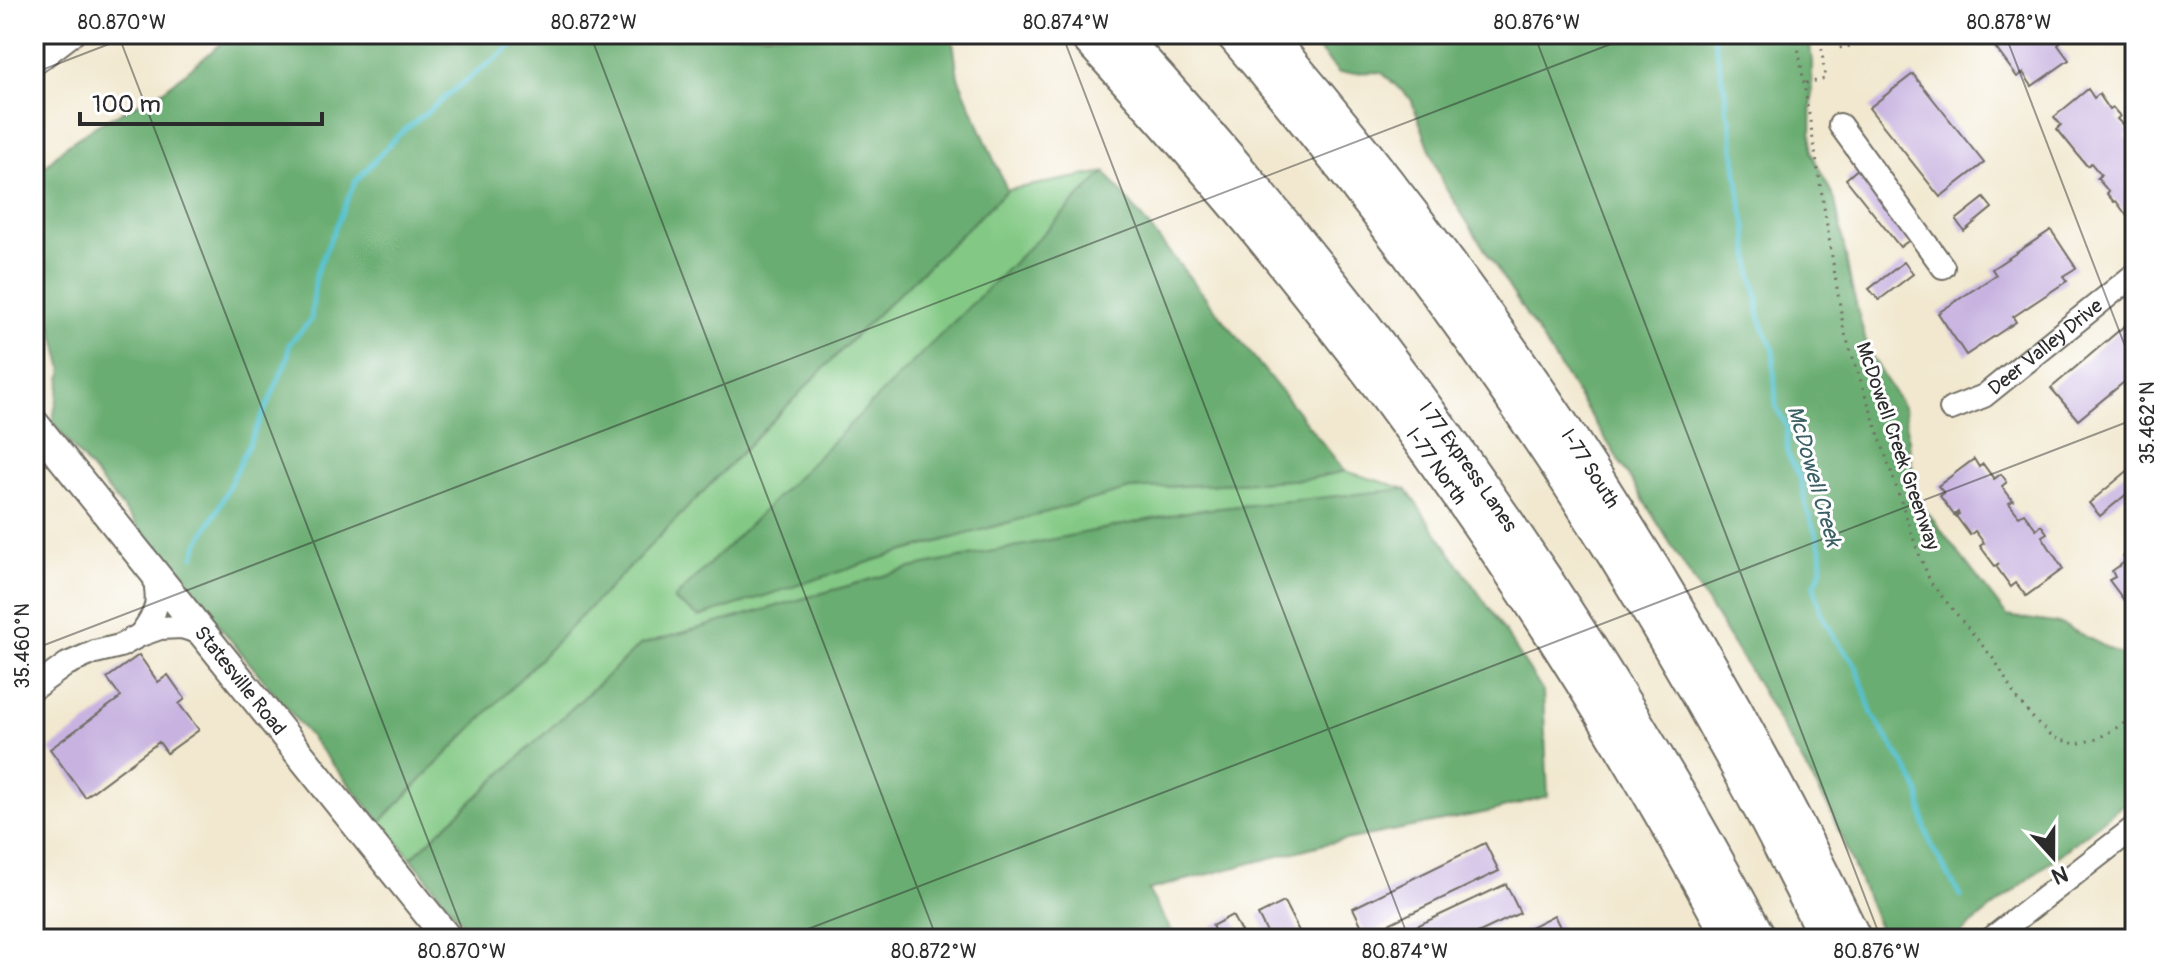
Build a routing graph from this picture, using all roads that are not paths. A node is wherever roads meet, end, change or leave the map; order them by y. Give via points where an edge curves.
1 (73, 34) edge
2 (1084, 34) edge
3 (1120, 34) edge
4 (1232, 34) edge
5 (1267, 34) edge
6 (34, 64) edge
7 (1840, 125) dead end
8 (1943, 267) dead end
9 (2135, 274) edge
10 (1951, 409) dead end
11 (34, 423) edge
12 (154, 573) junction
13 (204, 634) junction
14 (140, 635) junction
15 (34, 688) edge
16 (2135, 827) edge
17 (448, 939) edge
18 (1730, 939) edge
19 (1760, 939) edge
20 (1826, 939) edge
21 (1855, 939) edge
22 (1991, 939) edge

1 - 6 street
2 - 18 highway, I-77 North via 1309,295 1467,507 1611,729
3 - 19 highway, I 77 Express Lanes via 1329,278 1489,492 1634,715
4 - 20 highway via 1405,250 1582,503 1717,730
5 - 21 highway, I-77 South via 1453,270 1604,489 1740,717
7 - 8 street
9 - 10 street, Deer Valley Drive via 1984,396
11 - 12 main road, Statesville Road
12 - 13 main road, Statesville Road
12 - 14 street via 158,600
13 - 14 street via 182,627
13 - 17 main road, Statesville Road
14 - 15 street via 67,664
16 - 22 street

